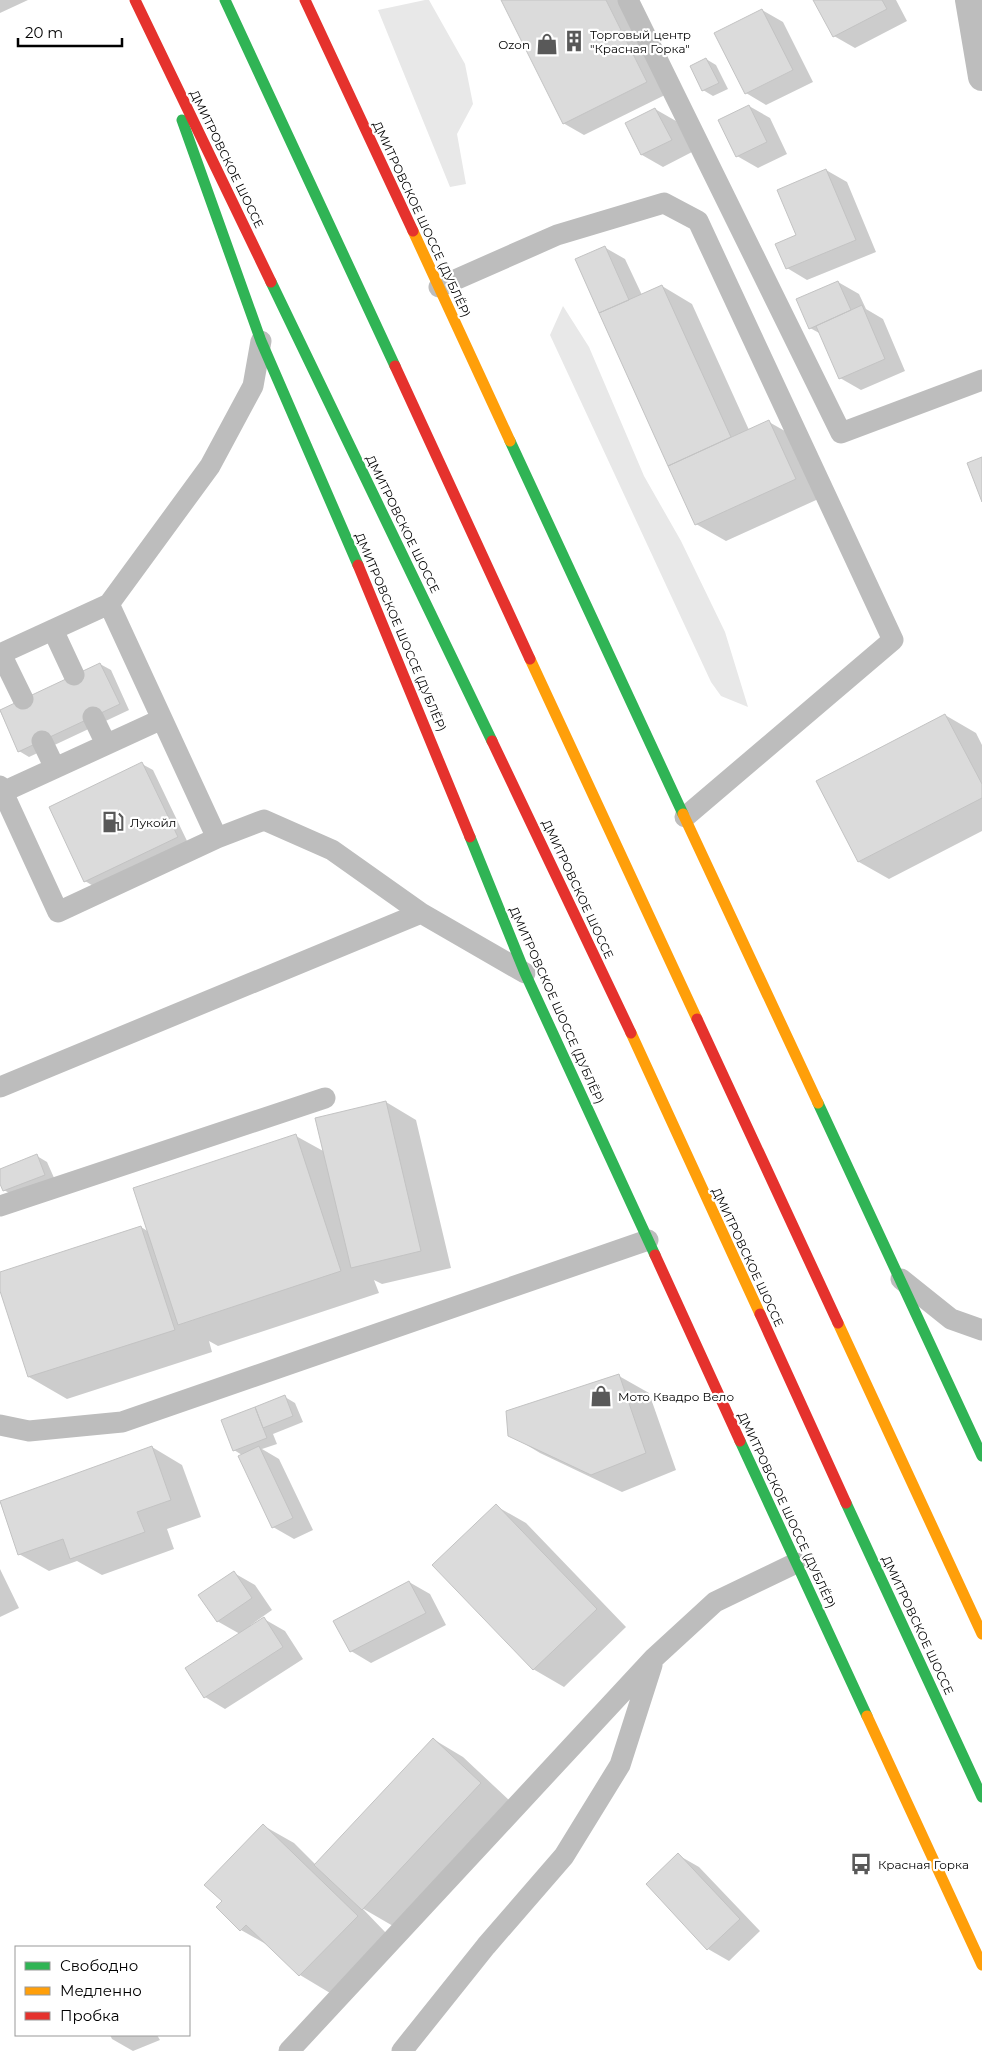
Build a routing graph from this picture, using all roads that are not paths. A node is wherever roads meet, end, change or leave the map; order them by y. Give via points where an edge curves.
1 (135, 0) edge
2 (225, 0) edge
3 (305, 0) edge
4 (628, 0) edge
5 (969, 0) edge
6 (152, 36) junction
7 (982, 78) edge
8 (439, 287) junction
9 (262, 341) junction
10 (982, 380) edge
11 (109, 604) junction
12 (53, 630) junction
13 (1, 654) edge
14 (74, 675) dead end
15 (23, 699) dead end
16 (94, 717) dead end
17 (162, 719) junction
18 (42, 740) dead end
19 (106, 744) junction
20 (55, 768) junction
21 (1, 789) edge
22 (685, 817) junction
23 (217, 838) junction
24 (421, 912) junction
25 (525, 972) junction
26 (0, 1087) edge
27 (325, 1098) dead end
28 (0, 1206) edge
29 (648, 1240) junction
30 (899, 1278) junction
31 (982, 1330) edge
32 (982, 1422) edge
33 (0, 1425) edge
34 (982, 1456) edge
35 (796, 1564) junction
36 (982, 1634) edge
37 (654, 1658) junction
38 (982, 1797) edge
39 (982, 1966) edge
40 (289, 2051) edge
41 (402, 2051) edge

1 - 6 main road, ДМИТРОВСКОЕ ШОССЕ
2 - 36 main road
3 - 8 main road, ДМИТРОВСКОЕ ШОССЕ (ДУБЛЁР)
4 - 10 lane via 841,433
5 - 7 street
6 - 9 main road, ДМИТРОВСКОЕ ШОССЕ (ДУБЛЁР)
6 - 38 main road, ДМИТРОВСКОЕ ШОССЕ via 565,891
8 - 22 main road, ДМИТРОВСКОЕ ШОССЕ (ДУБЛЁР)
8 - 22 lane via 557,235 664,203 698,221 893,640
9 - 11 lane via 253,386 210,466
9 - 25 main road, ДМИТРОВСКОЕ ШОССЕ (ДУБЛЁР) via 389,635
11 - 12 lane
11 - 17 lane
12 - 13 lane
12 - 14 lane
13 - 15 lane
16 - 19 lane
17 - 19 lane
17 - 23 lane
18 - 20 lane
19 - 20 lane
20 - 21 lane
21 - 23 lane via 58,912
22 - 30 main road, ДМИТРОВСКОЕ ШОССЕ (ДУБЛЁР)
23 - 24 lane via 264,820 332,850
24 - 25 lane
24 - 26 lane
25 - 29 main road, ДМИТРОВСКОЕ ШОССЕ (ДУБЛЁР)
27 - 28 lane
29 - 33 lane via 122,1422 29,1431
29 - 35 main road, ДМИТРОВСКОЕ ШОССЕ (ДУБЛЁР)
30 - 31 lane via 951,1318
30 - 34 main road, ДМИТРОВСКОЕ ШОССЕ (ДУБЛЁР)
32 - 34 lane
35 - 37 lane via 715,1602
35 - 39 main road, ДМИТРОВСКОЕ ШОССЕ (ДУБЛЁР)
37 - 40 lane
37 - 41 lane via 620,1764 564,1856

